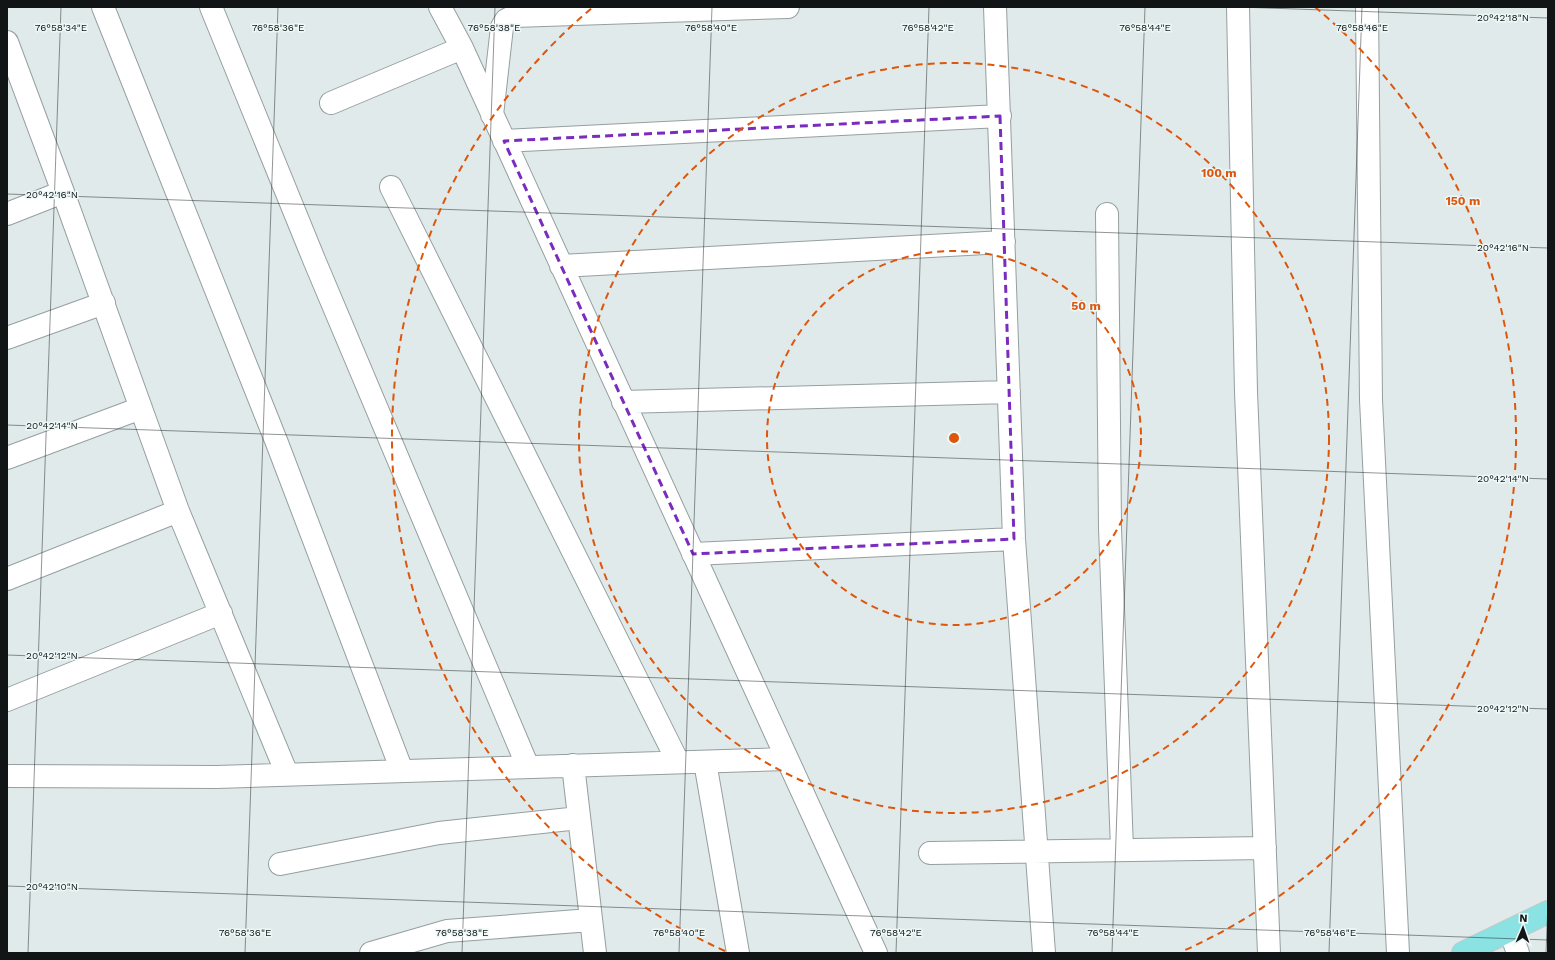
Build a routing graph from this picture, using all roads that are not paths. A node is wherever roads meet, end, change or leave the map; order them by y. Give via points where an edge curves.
1 (103, 7) edge
2 (211, 7) edge
3 (440, 7) edge
4 (788, 7) edge
5 (995, 7) edge
6 (1238, 7) edge
7 (1367, 7) edge
8 (7, 42) edge
9 (462, 48) junction
10 (15, 88) edge
11 (331, 103) dead end
12 (492, 115) junction
13 (1000, 116) junction
14 (504, 141) junction
15 (391, 187) dead end
16 (64, 192) junction
17 (7, 214) edge
18 (1107, 214) dead end
19 (1004, 242) junction
20 (561, 266) junction
21 (104, 303) junction
22 (7, 338) edge
23 (1009, 392) junction
24 (623, 402) junction
25 (141, 408) junction
26 (7, 458) edge
27 (178, 511) junction
28 (1014, 539) junction
29 (693, 554) junction
30 (7, 579) edge
31 (221, 613) junction
32 (7, 700) edge
33 (787, 759) junction
34 (678, 762) junction
35 (705, 762) junction
36 (573, 765) junction
37 (528, 767) junction
38 (402, 771) junction
39 (287, 774) junction
40 (10, 776) dead end
41 (579, 818) junction
42 (1265, 848) junction
43 (1122, 849) junction
44 (1038, 850) junction
45 (930, 852) dead end
46 (280, 864) dead end
47 (1548, 912) edge
48 (591, 920) junction
49 (1510, 931) junction
50 (371, 953) edge
51 (595, 953) edge
52 (738, 953) edge
53 (876, 953) edge
54 (1044, 953) edge
55 (1269, 953) edge
56 (1398, 953) edge
57 (1463, 953) edge
58 (1518, 953) edge

1 - 38 street via 280,450
2 - 37 street via 315,262
3 - 9 street
4 - 12 street via 514,16 506,20 502,27
5 - 13 street
6 - 42 street via 1246,392
7 - 56 street via 1371,400
8 - 10 street
9 - 11 street
9 - 12 street
10 - 16 street
12 - 14 street
13 - 14 street
13 - 19 street
14 - 20 street
15 - 34 street
16 - 17 street
16 - 21 street
18 - 43 street via 1110,528
19 - 20 street
19 - 23 street
20 - 24 street
21 - 22 street
21 - 25 street
23 - 24 street
23 - 28 street
24 - 29 street
25 - 26 street
25 - 27 street
27 - 30 street
27 - 31 street
28 - 29 street
28 - 44 street
29 - 33 street
31 - 32 street
31 - 39 street
33 - 35 street
33 - 53 street
34 - 35 street
34 - 36 street
35 - 52 street
36 - 37 street
36 - 41 street
37 - 38 street
38 - 39 street
39 - 40 street via 217,777
41 - 46 street via 439,833
41 - 48 street
42 - 43 street
42 - 55 street
43 - 44 street
44 - 45 street
44 - 54 street
47 - 49 main road
48 - 50 street via 447,931
48 - 51 street
49 - 57 main road
49 - 58 street

